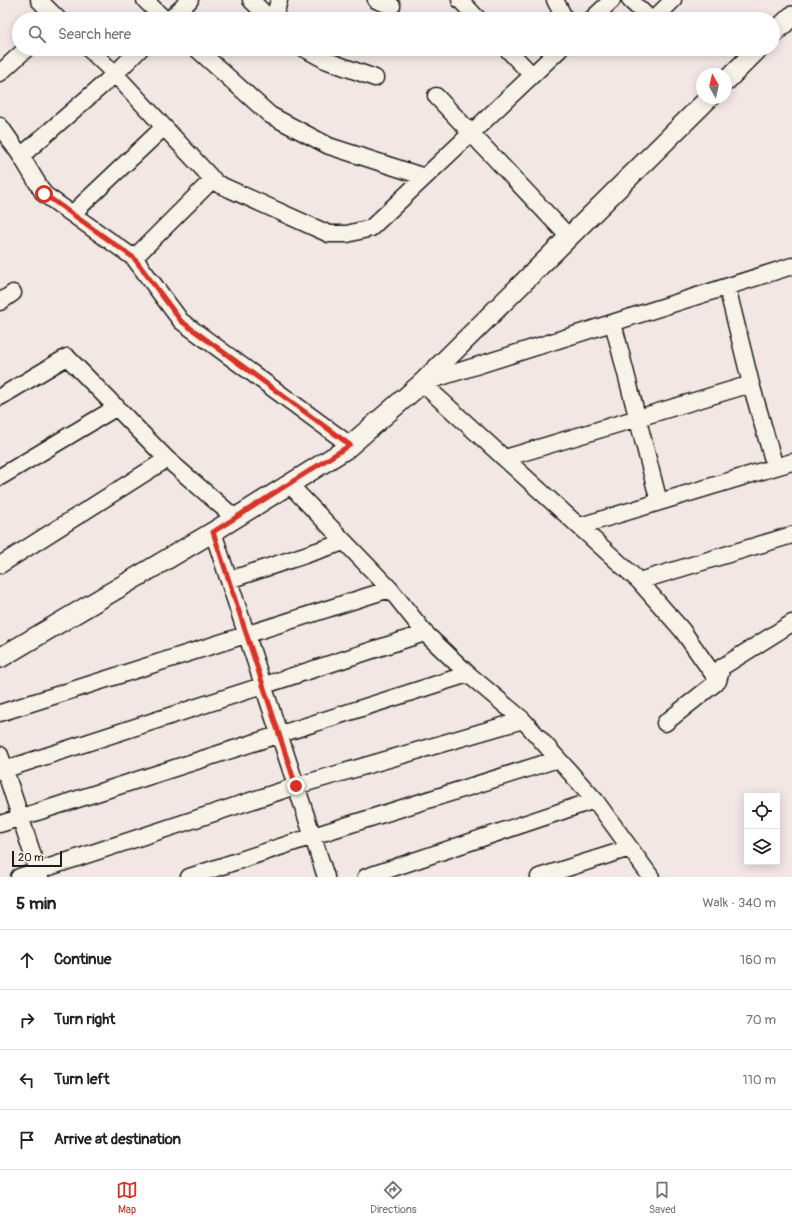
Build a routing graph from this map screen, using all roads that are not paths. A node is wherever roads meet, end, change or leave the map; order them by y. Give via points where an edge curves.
1 (39, 0) edge
2 (145, 0) edge
3 (190, 0) edge
4 (251, 0) edge
5 (279, 0) edge
6 (376, 0) edge
7 (460, 0) edge
8 (555, 0) edge
9 (612, 0) edge
10 (630, 0) edge
11 (673, 0) edge
12 (392, 6) dead end
13 (51, 12) edge
14 (157, 12) edge
15 (177, 12) edge
16 (263, 12) edge
17 (276, 12) edge
18 (471, 12) edge
19 (561, 12) edge
20 (599, 12) edge
21 (643, 12) edge
22 (661, 12) edge
23 (792, 16) edge
24 (780, 27) edge
25 (18, 56) edge
26 (96, 56) edge
27 (133, 56) edge
28 (205, 56) edge
29 (318, 56) edge
30 (514, 56) edge
31 (552, 56) edge
32 (751, 56) edge
33 (0, 73) edge
34 (115, 74) junction
35 (532, 75) junction
36 (732, 75) edge
37 (375, 78) dead end
38 (436, 96) dead end
39 (703, 104) edge
40 (0, 126) edge
41 (164, 127) junction
42 (471, 133) junction
43 (21, 156) junction
44 (425, 177) junction
45 (213, 180) junction
46 (72, 214) junction
47 (569, 237) junction
48 (134, 258) junction
49 (791, 271) edge
50 (727, 287) junction
51 (13, 294) dead end
52 (0, 302) edge
53 (613, 323) junction
54 (422, 383) junction
55 (751, 384) junction
56 (0, 397) edge
57 (117, 407) junction
58 (638, 418) junction
59 (350, 445) junction
60 (505, 458) junction
61 (167, 459) junction
62 (792, 462) edge
63 (775, 467) junction
64 (0, 477) edge
65 (289, 484) junction
66 (659, 502) junction
67 (235, 518) junction
68 (580, 526) junction
69 (213, 532) junction
70 (792, 535) edge
71 (344, 542) junction
72 (0, 565) edge
73 (229, 580) junction
74 (639, 581) junction
75 (390, 589) junction
76 (792, 623) edge
77 (425, 633) junction
78 (247, 635) junction
79 (0, 658) edge
80 (468, 674) junction
81 (718, 680) junction
82 (264, 686) junction
83 (0, 713) edge
84 (523, 720) junction
85 (665, 723) dead end
86 (280, 736) junction
87 (558, 759) junction
88 (2, 765) edge
89 (296, 786) junction
90 (595, 800) junction
91 (21, 818) junction
92 (0, 824) edge
93 (313, 836) junction
94 (630, 848) junction
95 (39, 874) edge
96 (19, 877) edge
97 (189, 877) edge
98 (326, 877) edge
99 (366, 877) edge
100 (539, 877) edge
101 (651, 877) edge

1 - 13 street
2 - 14 street
3 - 15 street
4 - 16 street
5 - 17 street
6 - 12 street
7 - 18 street
8 - 19 street
9 - 20 street
10 - 21 street
11 - 22 street
23 - 24 street
25 - 33 street
26 - 34 street
27 - 34 street
28 - 44 street via 270,115 329,146
29 - 37 street
30 - 35 street
31 - 35 street
32 - 36 street
34 - 41 street
34 - 43 street
35 - 42 street
38 - 42 street
39 - 47 street
40 - 43 street
41 - 45 street
41 - 46 street
42 - 44 street
42 - 47 street
43 - 46 street via 44,194
44 - 45 street via 371,228 347,234 329,234
45 - 48 street
46 - 48 street
47 - 54 street
48 - 59 street via 181,321
49 - 50 street
50 - 53 street
50 - 55 street
51 - 52 street
53 - 54 street
53 - 58 street
54 - 59 street
54 - 60 street
55 - 58 street
55 - 63 street
56 - 57 street via 67,357
57 - 61 street
57 - 64 street
58 - 60 street
58 - 66 street
59 - 65 street
60 - 68 street
61 - 67 street
61 - 72 street
62 - 63 street
63 - 66 street
65 - 67 street
65 - 71 street
66 - 68 street
67 - 69 street
68 - 74 street
69 - 73 street
69 - 79 street
70 - 74 street
71 - 73 street
71 - 75 street
73 - 78 street
74 - 81 street via 682,630
75 - 77 street
75 - 78 street
76 - 81 street via 722,667
77 - 80 street
77 - 82 street
78 - 82 street
78 - 83 street
80 - 84 street
80 - 86 street
81 - 85 street
82 - 86 street
82 - 88 street
84 - 87 street
84 - 89 street
86 - 89 street
86 - 91 street
87 - 90 street
87 - 93 street
88 - 91 street
89 - 93 street
89 - 95 street
90 - 94 street
90 - 99 street
91 - 92 street
91 - 95 street
93 - 97 street
93 - 98 street
94 - 100 street
94 - 101 street
95 - 96 street

